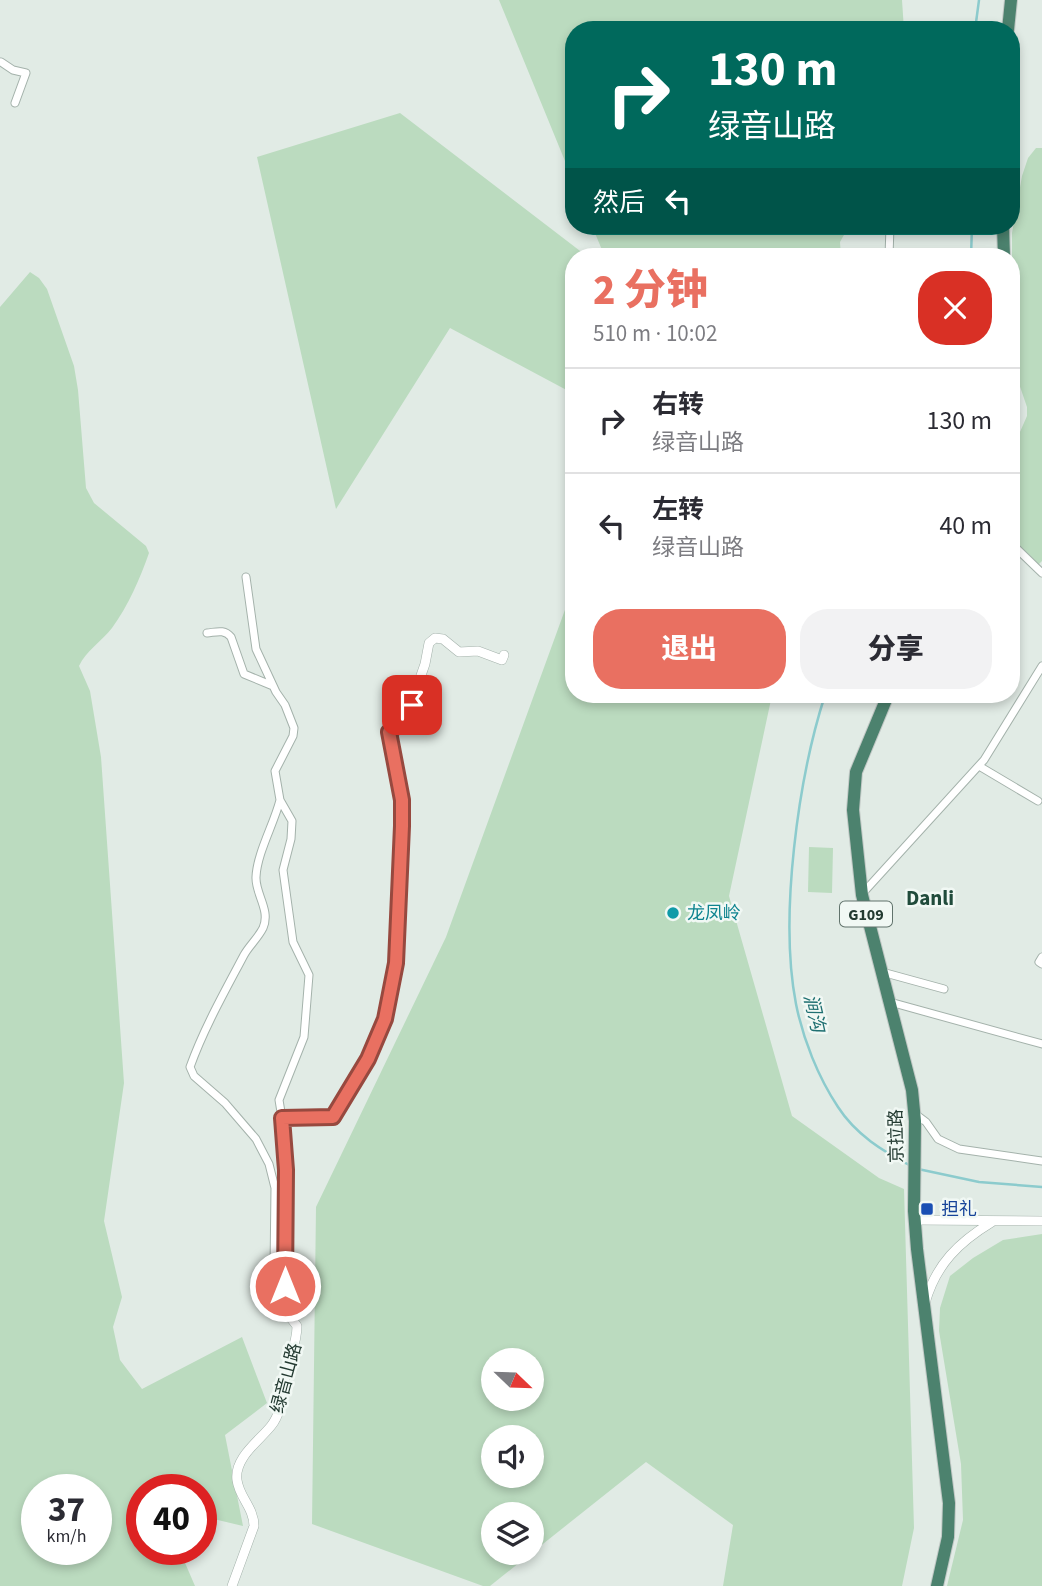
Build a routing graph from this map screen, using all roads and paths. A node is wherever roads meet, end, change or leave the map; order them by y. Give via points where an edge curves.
1 (1011, 0) edge
2 (1009, 21) edge
3 (0, 62) edge
4 (15, 103) dead end
5 (1020, 552) edge
6 (1042, 573) edge
7 (247, 577) dead end
8 (207, 633) dead end
9 (504, 655) dead end
10 (1042, 666) edge
11 (273, 686) junction
12 (1020, 701) edge
13 (885, 703) edge
14 (1019, 703) edge
15 (979, 766) junction
16 (279, 800) junction
17 (1038, 801) dead end
18 (862, 895) junction
19 (1042, 957) edge
20 (1042, 964) edge
21 (881, 971) junction
22 (944, 989) dead end
23 (889, 1002) junction
24 (1042, 1044) edge
25 (914, 1113) junction
26 (282, 1118) junction
27 (1042, 1161) edge
28 (914, 1215) junction
29 (1042, 1221) edge
30 (993, 1222) junction
31 (924, 1308) junction
32 (290, 1317) junction
33 (232, 1586) edge
34 (937, 1586) edge

1 - 2 highway
3 - 4 street via 26,73
5 - 6 street
7 - 11 street via 256,649
8 - 11 street via 227,633 244,674
9 - 26 street via 502,660 478,651 459,652 443,639 429,643 406,718 389,732 402,800 402,826 396,963 385,1019 368,1059 333,1117
10 - 12 street
11 - 16 street via 294,728 275,771
13 - 18 highway, 京拉路 / G109 via 853,787
14 - 15 street
15 - 17 street
15 - 18 street
16 - 26 street via 292,821 283,870 290,930 309,975 304,1037 279,1100
16 - 32 street via 256,870 255,886 265,913 263,928 246,952 190,1067 256,1139 269,1164 275,1188 276,1301
18 - 21 highway, 京拉路 / G109
19 - 20 street
21 - 22 street
21 - 23 highway, 京拉路 / G109
23 - 24 street
23 - 25 highway, 京拉路 / G109 via 907,1065
25 - 27 street via 938,1139 959,1149
25 - 28 highway, 京拉路 / G109
26 - 32 street, 绿音山路 via 285,1300
28 - 30 street
28 - 31 highway, 京拉路 / G109
29 - 30 street
30 - 31 street via 948,1256
31 - 34 highway, 京拉路 / G109 via 949,1503 948,1538
32 - 33 street, 绿音山路 via 298,1326 297,1342 286,1368 278,1415 251,1445 237,1480 254,1526

